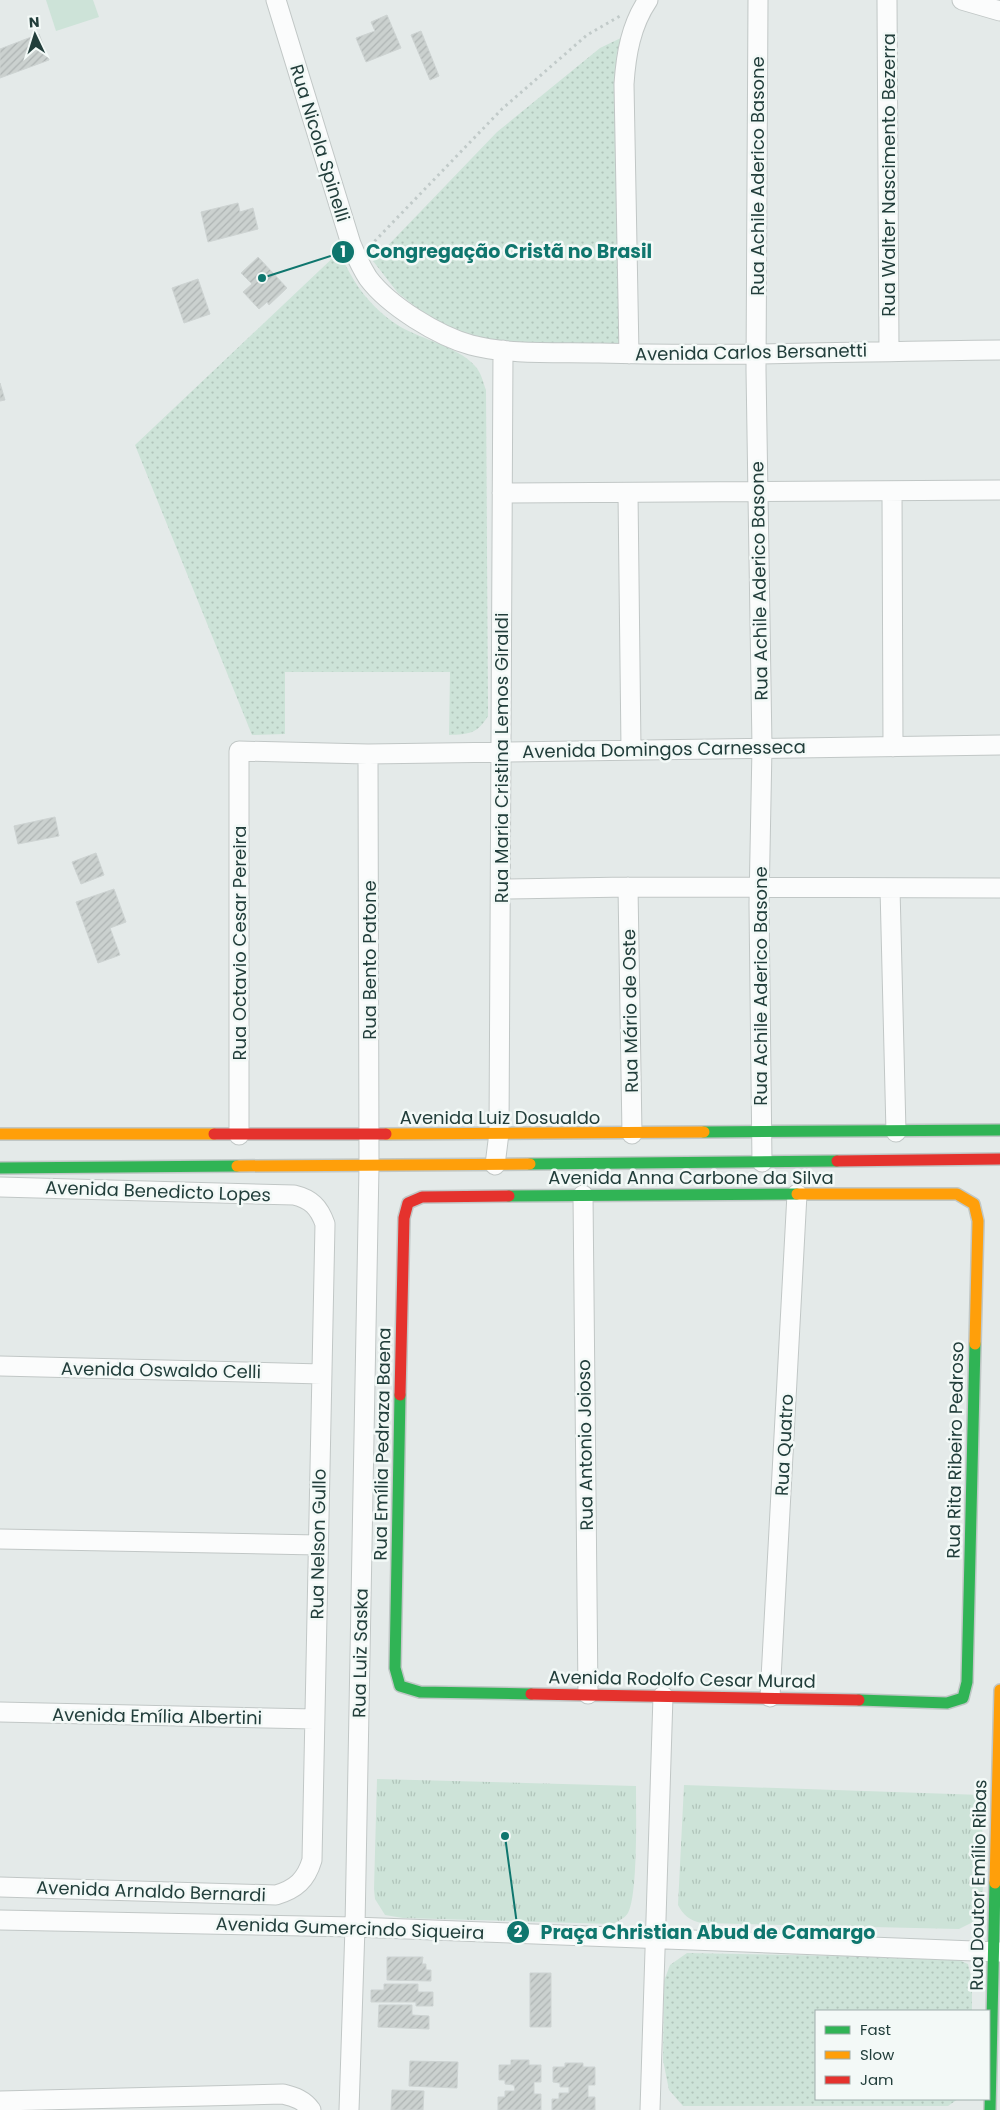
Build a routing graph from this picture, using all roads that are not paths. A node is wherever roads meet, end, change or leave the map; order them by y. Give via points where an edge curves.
1 (276, 0) edge
2 (758, 0) edge
3 (887, 0) edge
4 (962, 0) edge
5 (646, 4) edge
6 (1000, 11) edge
7 (502, 350) junction
8 (1000, 350) edge
9 (889, 351) junction
10 (757, 353) junction
11 (629, 354) junction
12 (1000, 490) edge
13 (892, 492) junction
14 (502, 493) junction
15 (628, 493) junction
16 (758, 493) junction
17 (1000, 745) edge
18 (762, 747) junction
19 (893, 747) junction
20 (631, 750) junction
21 (239, 751) joint
22 (500, 752) junction
23 (368, 754) junction
24 (628, 887) junction
25 (759, 887) junction
26 (890, 888) junction
27 (1000, 888) edge
28 (502, 889) junction
29 (1000, 1130) edge
30 (761, 1131) junction
31 (896, 1132) junction
32 (499, 1133) junction
33 (0, 1134) edge
34 (370, 1134) junction
35 (632, 1134) junction
36 (239, 1135) junction
37 (1000, 1159) edge
38 (762, 1162) junction
39 (495, 1165) junction
40 (369, 1166) junction
41 (0, 1168) edge
42 (0, 1187) edge
43 (797, 1194) junction
44 (583, 1195) junction
45 (408, 1203) joint
46 (314, 1204) joint
47 (974, 1204) joint
48 (0, 1366) edge
49 (322, 1374) junction
50 (0, 1539) edge
51 (318, 1545) junction
52 (400, 1686) joint
53 (1000, 1690) edge
54 (588, 1694) junction
55 (663, 1696) junction
56 (770, 1697) junction
57 (963, 1698) joint
58 (0, 1712) edge
59 (314, 1719) junction
60 (300, 1884) joint
61 (0, 1887) edge
62 (0, 1920) edge
63 (355, 1927) junction
64 (656, 1939) junction
65 (997, 1952) edge
66 (0, 2101) edge
67 (309, 2107) edge
68 (349, 2110) edge
69 (650, 2110) edge
70 (990, 2110) edge

1 - 7 street, Rua Nicola Spinelli via 351,244 369,278 390,300 442,334 472,345
2 - 10 street, Rua Achile Aderico Basone
3 - 9 street, Rua Walter Nascimento Bezerra
4 - 6 street
5 - 11 street via 626,56 624,84
7 - 11 street, Avenida Carlos Bersanetti
7 - 14 street, Rua Maria Cristina Lemos Giraldi
8 - 9 street, Avenida Carlos Bersanetti
9 - 10 street, Avenida Carlos Bersanetti
10 - 11 street, Avenida Carlos Bersanetti
10 - 16 street, Rua Achile Aderico Basone
12 - 13 street
13 - 16 street
13 - 19 street
14 - 15 street
14 - 22 street, Rua Maria Cristina Lemos Giraldi
15 - 16 street
15 - 20 street
16 - 18 street, Rua Achile Aderico Basone
17 - 19 street, Avenida Domingos Carnesseca
18 - 19 street, Avenida Domingos Carnesseca
18 - 20 street, Avenida Domingos Carnesseca
18 - 25 street, Rua Achile Aderico Basone
20 - 22 street, Avenida Domingos Carnesseca
21 - 23 street, Avenida Domingos Carnesseca
21 - 36 street, Rua Octavio Cesar Pereira
22 - 23 street, Avenida Domingos Carnesseca
22 - 28 street, Rua Maria Cristina Lemos Giraldi
23 - 34 street, Rua Bento Patone
24 - 25 street
24 - 28 street
24 - 35 street, Rua Mário de Oste
25 - 26 street
25 - 30 street, Rua Achile Aderico Basone
26 - 27 street
26 - 31 street
28 - 32 street, Rua Maria Cristina Lemos Giraldi
29 - 31 street, Avenida Luiz Dosualdo
30 - 31 street, Avenida Luiz Dosualdo
30 - 35 street, Avenida Luiz Dosualdo
30 - 38 street, Rua Achile Aderico Basone
32 - 34 street, Avenida Luiz Dosualdo
32 - 35 street, Avenida Luiz Dosualdo
32 - 39 street, Rua Maria Cristina Lemos Giraldi
33 - 36 street, Avenida Luiz Dosualdo
34 - 36 street, Avenida Luiz Dosualdo
34 - 40 street, Rua Bento Patone
37 - 38 street
38 - 39 street
39 - 40 street
40 - 41 street
40 - 63 street, Rua Luiz Saska
42 - 46 street, Avenida Benedicto Lopes via 294,1195
43 - 44 street, Avenida Anna Carbone da Silva
43 - 47 street, Avenida Anna Carbone da Silva via 957,1194
43 - 56 street, Rua Quatro
44 - 45 street, Avenida Anna Carbone da Silva via 422,1197
44 - 54 street, Rua Antonio Joioso
45 - 52 street, Rua Emília Pedraza Baena via 404,1218 395,1658
46 - 49 street, Rua Nelson Gullo via 325,1224
47 - 57 street, Rua Rita Ribeiro Pedroso via 978,1221 968,1682
48 - 49 street, Avenida Oswaldo Celli
49 - 51 street, Rua Nelson Gullo
50 - 51 street
51 - 59 street, Rua Nelson Gullo
52 - 54 street, Avenida Rodolfo Cesar Murad via 420,1692
53 - 65 street, Rua Doutor Emílio Ribas
54 - 55 street, Avenida Rodolfo Cesar Murad
55 - 56 street, Avenida Rodolfo Cesar Murad
55 - 64 street
56 - 57 street, Avenida Rodolfo Cesar Murad via 946,1703
58 - 59 street, Avenida Emília Albertini
59 - 60 street, Rua Nelson Gullo via 312,1860
60 - 61 street, Avenida Arnaldo Bernardi via 276,1895
62 - 63 street, Avenida Gumercindo Siqueira
63 - 64 street, Avenida Gumercindo Siqueira
63 - 68 street, Rua Luiz Saska
64 - 65 street, Avenida Gumercindo Siqueira
64 - 69 street
65 - 70 street, Rua Doutor Emílio Ribas
66 - 67 street via 283,2094 296,2097

